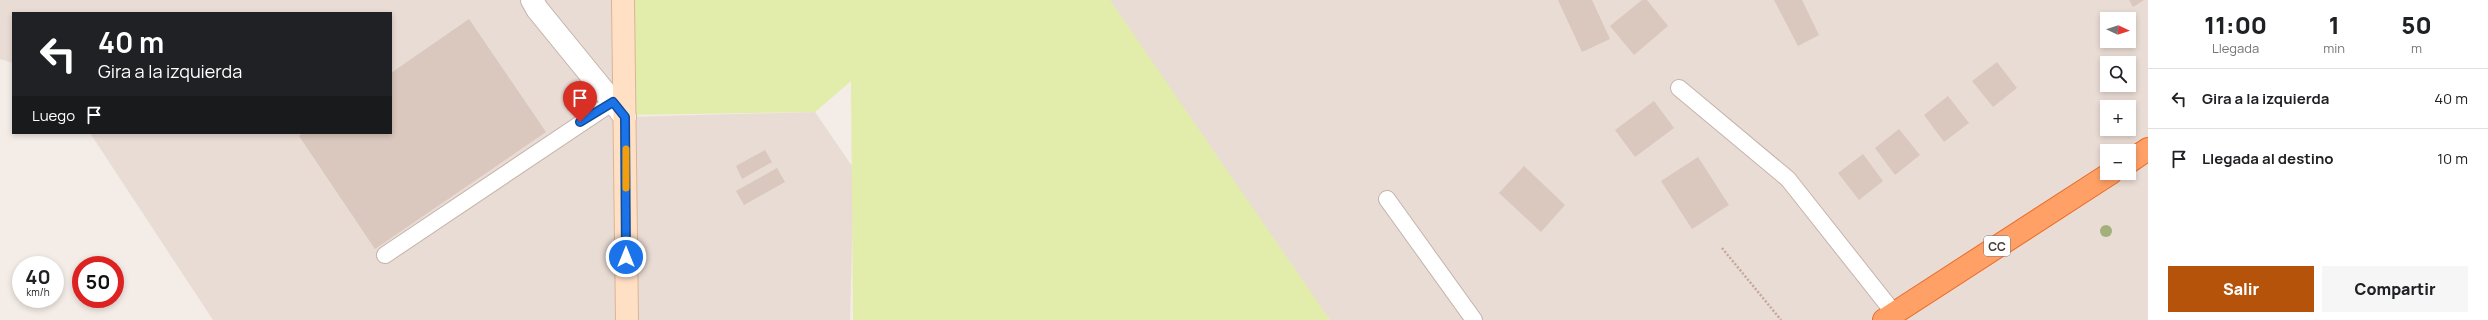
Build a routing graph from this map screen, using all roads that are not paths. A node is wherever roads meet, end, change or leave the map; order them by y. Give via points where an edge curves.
1 (532, 0) edge
2 (623, 0) edge
3 (1679, 88) dead end
4 (619, 109) junction
5 (2148, 149) edge
6 (2136, 157) edge
7 (2100, 180) edge
8 (1387, 199) dead end
9 (385, 255) dead end
10 (1889, 317) edge
11 (627, 320) edge
12 (1474, 320) edge

1 - 4 street
2 - 4 main road
3 - 10 lane via 1788,179
4 - 9 lane
4 - 11 main road
5 - 6 highway
7 - 10 highway, CC
8 - 12 lane

